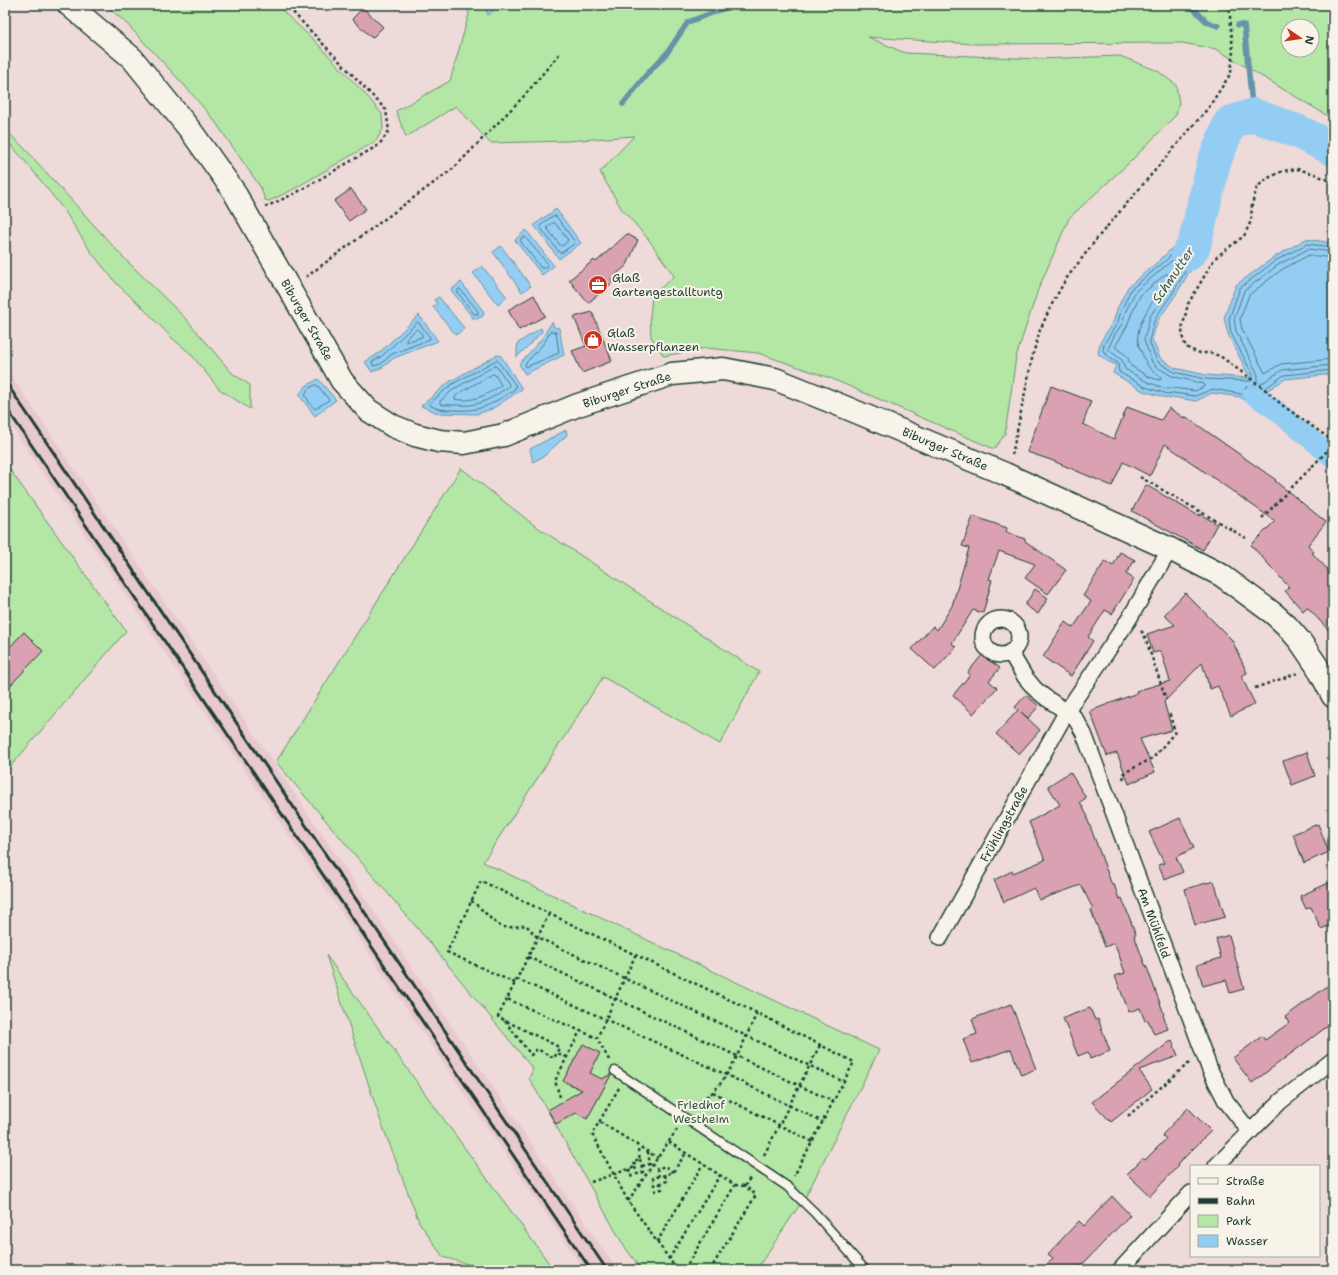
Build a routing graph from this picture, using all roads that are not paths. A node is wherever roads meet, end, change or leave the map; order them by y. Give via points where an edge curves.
1 (69, 5) edge
2 (1170, 549) junction
3 (1010, 652) dead end
4 (1333, 696) edge
5 (1066, 711) junction
6 (940, 938) dead end
7 (1333, 1060) edge
8 (615, 1071) road end
9 (1250, 1132) junction
10 (1217, 1165) edge
11 (1190, 1194) edge
12 (865, 1270) edge
13 (1120, 1270) edge

1 - 2 street, Biburger Straße via 132,58 191,131 232,190 342,381 368,410 393,426 439,441 464,443 504,435 578,405 672,374 723,369 774,379 842,406 1005,474
2 - 4 street, Biburger Straße via 1221,575 1274,614 1300,641
2 - 5 street, Frühlingstraße via 1129,618
3 - 5 street via 1025,677 1036,689
5 - 6 street, Frühlingstraße
5 - 9 street, Am Mühlfeld via 1076,719 1084,734 1202,1052 1218,1087
7 - 9 street via 1281,1101
8 - 12 lane via 788,1187 815,1213
9 - 10 street
11 - 13 street

